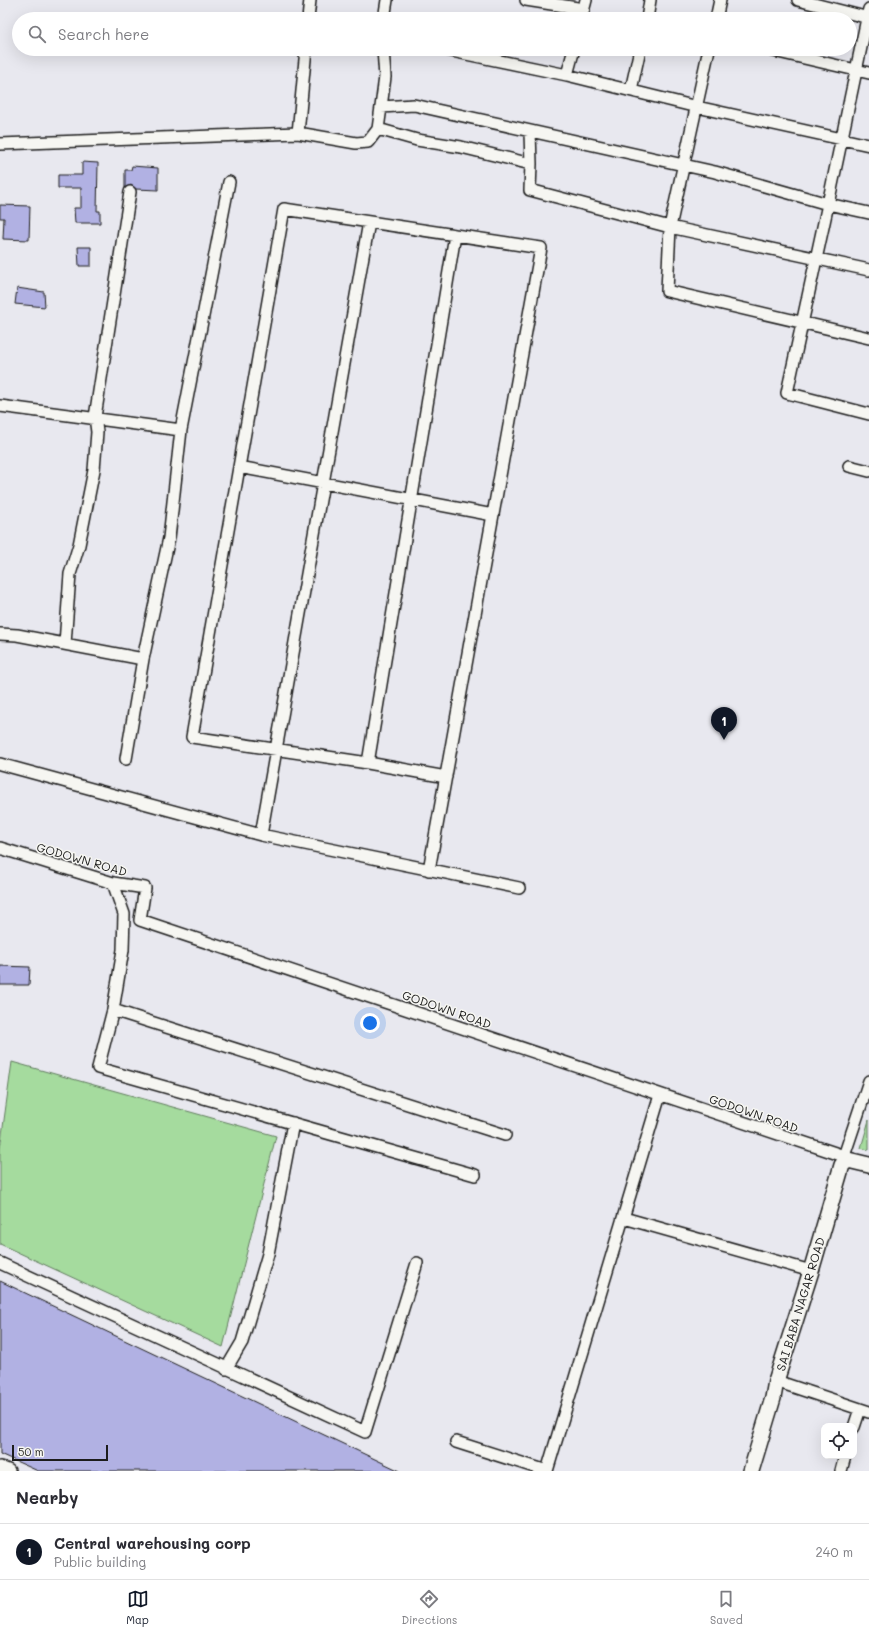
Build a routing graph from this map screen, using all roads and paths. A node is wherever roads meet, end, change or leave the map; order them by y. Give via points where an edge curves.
1 (310, 0) edge
2 (387, 0) edge
3 (526, 0) edge
4 (650, 0) edge
5 (720, 0) edge
6 (798, 0) edge
7 (583, 9) edge
8 (309, 12) edge
9 (385, 12) edge
10 (648, 12) edge
11 (717, 12) edge
12 (854, 12) edge
13 (857, 13) edge
14 (868, 15) edge
15 (305, 56) edge
16 (384, 56) edge
17 (476, 56) edge
18 (572, 56) edge
19 (638, 56) edge
20 (708, 56) edge
21 (795, 56) edge
22 (856, 70) junction
23 (869, 73) edge
24 (567, 75) junction
25 (631, 90) junction
26 (381, 107) junction
27 (697, 107) junction
28 (378, 129) junction
29 (530, 132) junction
30 (298, 133) junction
31 (842, 138) junction
32 (0, 144) edge
33 (869, 145) edge
34 (531, 164) junction
35 (684, 165) junction
36 (229, 182) dead end
37 (130, 192) dead end
38 (828, 204) junction
39 (869, 214) edge
40 (369, 222) junction
41 (670, 227) junction
42 (455, 235) junction
43 (817, 259) junction
44 (869, 270) edge
45 (803, 322) junction
46 (869, 338) edge
47 (0, 406) edge
48 (869, 414) edge
49 (95, 417) junction
50 (182, 430) junction
51 (849, 466) dead end
52 (239, 467) junction
53 (869, 471) edge
54 (323, 483) junction
55 (412, 500) junction
56 (493, 514) junction
57 (0, 634) edge
58 (65, 644) junction
59 (143, 659) junction
60 (276, 749) junction
61 (126, 759) dead end
62 (0, 764) edge
63 (368, 764) junction
64 (446, 777) junction
65 (261, 835) junction
66 (0, 848) edge
67 (429, 870) junction
68 (112, 883) junction
69 (519, 888) dead end
70 (112, 1010) junction
71 (869, 1081) edge
72 (660, 1095) junction
73 (293, 1123) junction
74 (505, 1136) dead end
75 (846, 1158) junction
76 (869, 1165) edge
77 (475, 1175) dead end
78 (624, 1218) junction
79 (0, 1263) edge
80 (417, 1263) dead end
81 (811, 1271) junction
82 (226, 1369) junction
83 (776, 1381) junction
84 (864, 1410) edge
85 (857, 1423) edge
86 (456, 1442) dead end
87 (844, 1459) edge
88 (0, 1468) edge
89 (8, 1471) edge
90 (751, 1471) edge
91 (841, 1471) edge

1 - 8 street
2 - 9 street
3 - 7 street
4 - 10 street
5 - 11 street
6 - 12 street
13 - 14 street
14 - 22 street
15 - 30 street
16 - 26 street via 385,77
17 - 24 street
18 - 24 street
19 - 25 street
20 - 27 street
21 - 22 street
22 - 23 street
22 - 31 street
24 - 25 street
25 - 27 street
26 - 28 street
26 - 29 street via 414,105
27 - 31 street
27 - 35 street
28 - 30 street via 368,142 356,143
28 - 34 street via 417,140 461,147
29 - 34 street
29 - 35 street
30 - 32 street
31 - 33 street
31 - 38 street
34 - 41 street via 530,190
35 - 38 street
35 - 41 street
36 - 50 street
37 - 49 street
38 - 39 street
38 - 43 street
40 - 42 street
40 - 52 street via 284,209
40 - 54 street
41 - 43 street
41 - 45 street via 667,291
42 - 55 street
42 - 56 street via 541,248
43 - 44 street
43 - 45 street
45 - 46 street
45 - 48 street via 787,393
47 - 49 street
49 - 50 street
49 - 58 street via 97,432 94,470 79,545 70,574
50 - 59 street via 169,538
51 - 53 street
52 - 54 street
52 - 60 street via 192,737
54 - 55 street
54 - 60 street
55 - 56 street
55 - 63 street
56 - 64 street
57 - 58 street
58 - 59 street
59 - 61 street
60 - 63 street
60 - 65 street
62 - 65 street
63 - 64 street
64 - 67 street
65 - 67 street
66 - 68 street, GODOWN ROAD
67 - 69 street
68 - 70 street via 124,914 123,950
68 - 72 street, GODOWN ROAD via 145,888 140,920
70 - 73 street via 98,1068
70 - 74 street
71 - 75 street
72 - 75 street, GODOWN ROAD
72 - 78 street
73 - 77 street
73 - 82 street via 268,1254 242,1342
75 - 76 main road
75 - 81 main road, SAI BABA NAGAR ROAD
78 - 81 street
78 - 86 street via 547,1471
79 - 82 street
80 - 82 street via 365,1432
81 - 83 main road, SAI BABA NAGAR ROAD
83 - 84 street
83 - 90 main road, SAI BABA NAGAR ROAD
84 - 85 street
87 - 91 street
88 - 89 street

